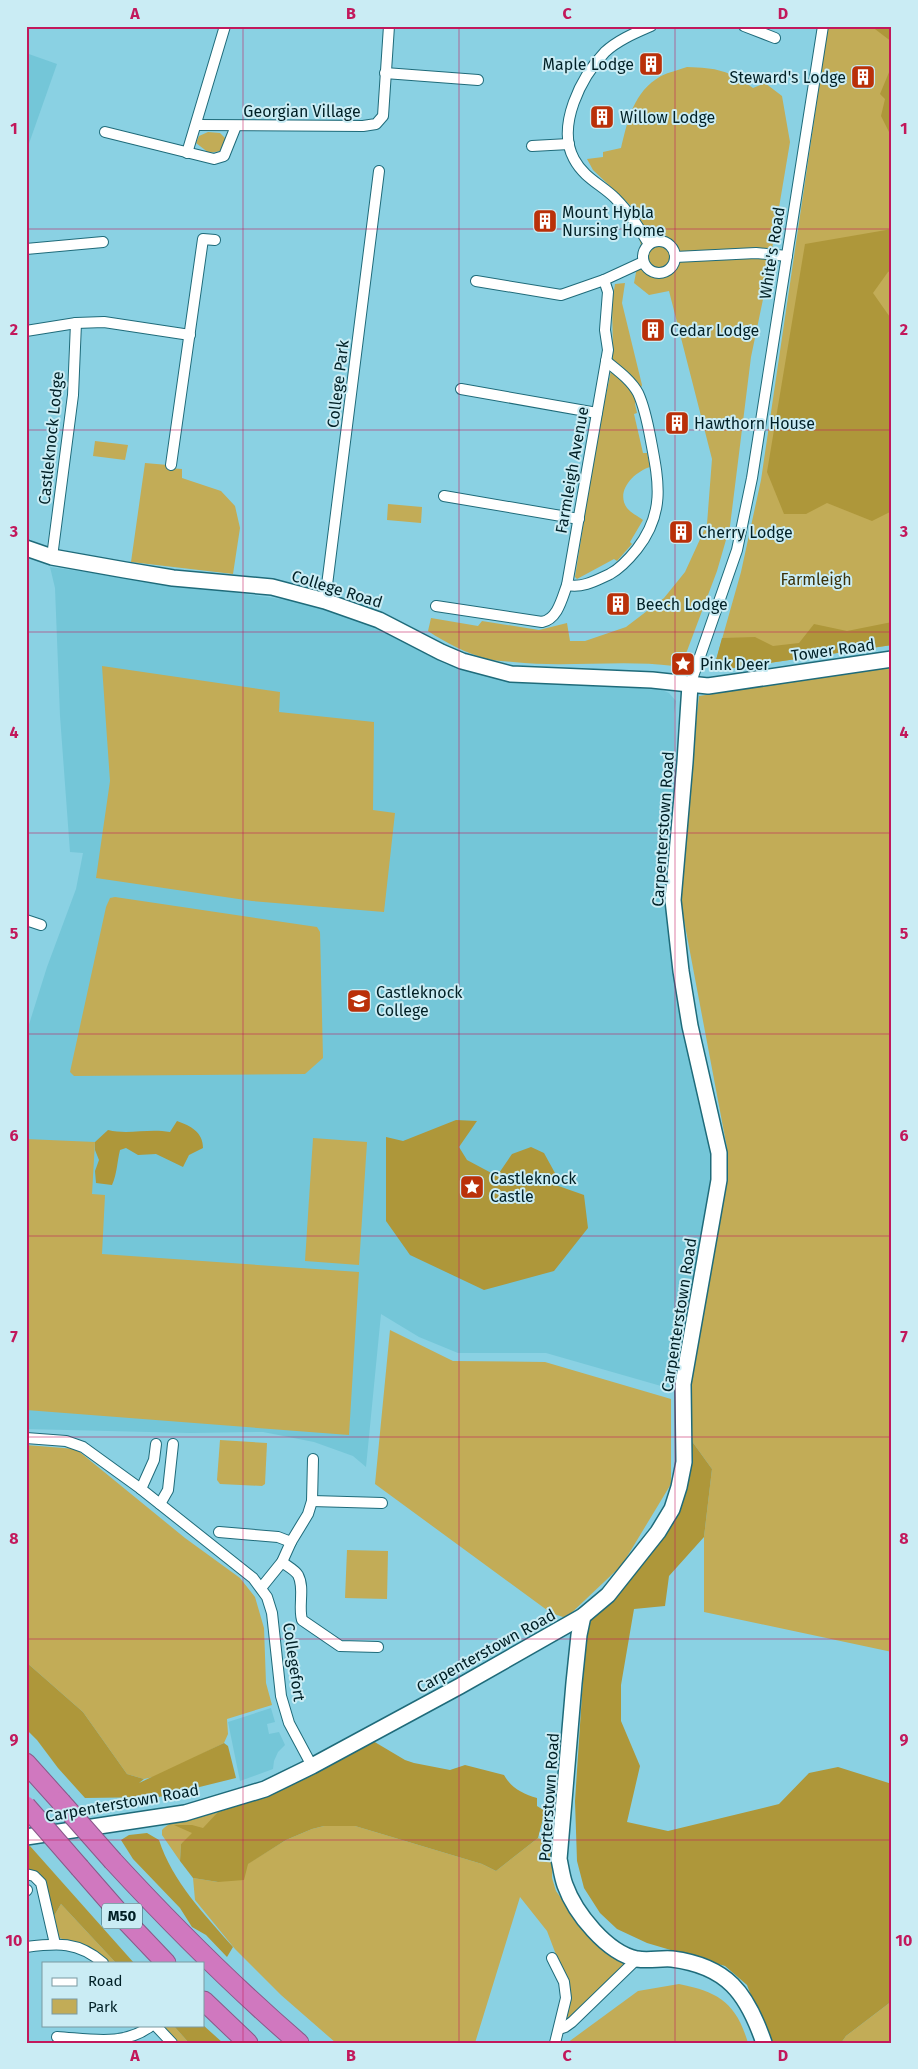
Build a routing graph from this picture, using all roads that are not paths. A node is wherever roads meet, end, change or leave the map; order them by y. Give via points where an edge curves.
1 (225, 26) edge
2 (389, 26) edge
3 (652, 26) edge
4 (744, 26) edge
5 (823, 26) edge
6 (774, 38) dead end
7 (385, 74) junction
8 (478, 80) dead end
9 (196, 126) junction
10 (236, 126) junction
11 (105, 132) dead end
12 (568, 144) junction
13 (532, 146) dead end
14 (187, 153) junction
15 (379, 171) dead end
16 (215, 240) dead end
17 (103, 242) dead end
18 (649, 244) junction
19 (26, 249) edge
20 (675, 256) junction
21 (787, 256) junction
22 (644, 262) junction
23 (604, 280) junction
24 (476, 281) dead end
25 (76, 323) junction
26 (26, 331) edge
27 (190, 335) junction
28 (606, 361) junction
29 (462, 389) dead end
30 (597, 413) junction
31 (171, 465) dead end
32 (444, 496) dead end
33 (578, 519) junction
34 (26, 548) edge
35 (52, 557) junction
36 (567, 584) junction
37 (325, 601) junction
38 (436, 606) dead end
39 (892, 659) edge
40 (690, 686) junction
41 (26, 920) edge
42 (41, 924) dead end
43 (26, 1438) edge
44 (156, 1444) dead end
45 (173, 1444) dead end
46 (314, 1460) dead end
47 (141, 1489) junction
48 (312, 1501) junction
49 (160, 1504) junction
50 (382, 1504) dead end
51 (219, 1532) dead end
52 (291, 1542) junction
53 (282, 1562) junction
54 (261, 1588) junction
55 (583, 1616) junction
56 (378, 1647) dead end
57 (26, 1763) edge
58 (312, 1766) junction
59 (26, 1806) edge
60 (26, 1837) edge
61 (26, 1874) edge
62 (55, 1944) junction
63 (26, 1947) edge
64 (552, 1958) dead end
65 (637, 1959) junction
66 (103, 1962) edge
67 (165, 1962) edge
68 (205, 2002) edge
69 (152, 2026) edge
70 (155, 2026) edge
71 (559, 2030) junction
72 (57, 2037) dead end
73 (172, 2043) edge
74 (248, 2043) edge
75 (299, 2043) edge
76 (555, 2043) edge
77 (764, 2043) edge

1 - 9 street
2 - 7 street, Georgian Village
3 - 12 street via 626,37 606,51 593,67 570,118
4 - 6 street
5 - 21 street, White's Road
7 - 8 street
7 - 10 street, Georgian Village via 383,116 376,124
9 - 10 street, Georgian Village
9 - 14 street
10 - 14 street, Georgian Village via 224,156 214,159
11 - 14 street, Georgian Village
12 - 13 street
12 - 18 street via 583,172 630,213
15 - 37 street, College Park
16 - 27 street via 203,239
17 - 19 street
18 - 20 street via 666,243 672,247
18 - 22 street via 644,250
20 - 21 street via 756,252
20 - 22 street via 673,265 664,273 652,272
21 - 40 street, White's Road via 752,478 737,550
22 - 23 street
23 - 24 street via 561,295
23 - 28 street, Farmleigh Avenue via 608,292
25 - 26 street
25 - 27 street via 104,322
25 - 35 street, Castleknock Lodge via 72,398
27 - 31 street
28 - 30 street, Farmleigh Avenue
28 - 36 street via 638,392 646,415 659,498 656,515 646,537 618,570 578,587
29 - 30 street
30 - 33 street, Farmleigh Avenue
32 - 33 street
33 - 36 street, Farmleigh Avenue
34 - 35 street, College Road
35 - 37 street, College Road via 173,578 272,588
36 - 38 street, Farmleigh Avenue via 554,617 549,621
37 - 40 street, College Road via 372,617 441,652 483,668 511,674 652,680
39 - 40 street, Tower Road
40 - 55 street, Carpenterstown Road via 672,900 690,1026 719,1153 719,1180 683,1384 684,1462 672,1509 608,1595
41 - 42 street
43 - 47 street, Collegefort via 83,1447
44 - 47 street via 154,1460
45 - 49 street via 168,1490
46 - 48 street
47 - 49 street, Collegefort
48 - 50 street
48 - 52 street
49 - 54 street, Collegefort via 240,1566
51 - 52 street via 278,1537
52 - 53 street
53 - 54 street
53 - 56 street, Collegefort via 297,1574 302,1620 340,1646
54 - 58 street, Collegefort via 272,1613 281,1696 289,1723
55 - 58 street, Carpenterstown Road
55 - 65 street, Porterstown Road via 559,1859 565,1885 592,1929 612,1948
57 - 75 highway, M50, bridge via 194,1947
58 - 60 street, Carpenterstown Road via 265,1789 185,1813
59 - 67 highway, M50, bridge
61 - 62 street via 34,1876 41,1884
62 - 63 street
62 - 66 street via 82,1949
64 - 71 street via 566,1991
65 - 71 street via 566,2028
65 - 77 street, Porterstown Road via 694,1963 721,1974 740,1991
68 - 74 highway
69 - 72 street via 130,2038
70 - 73 street
71 - 76 street

